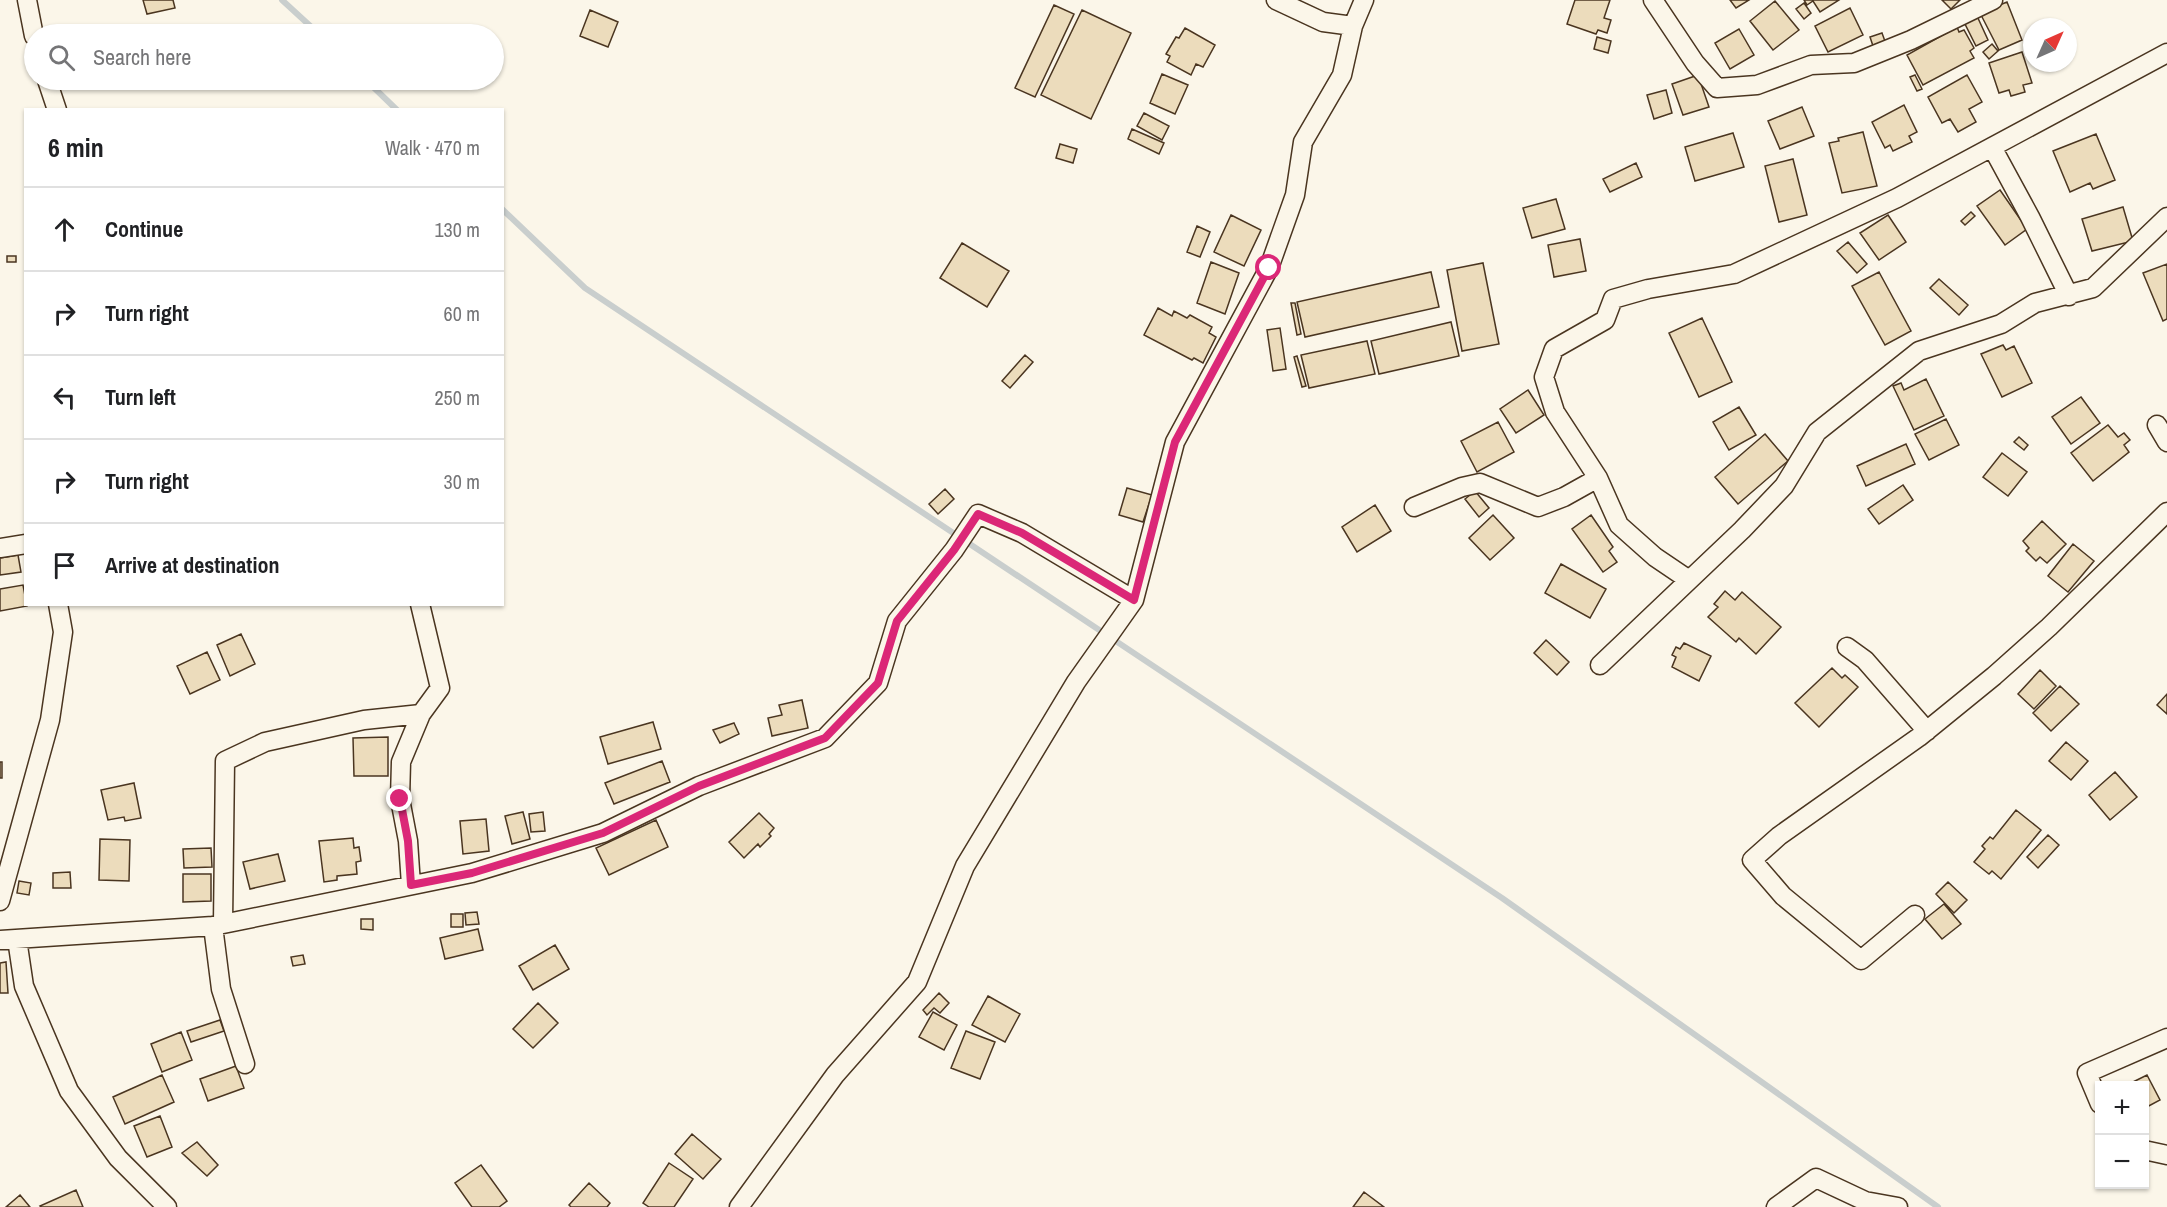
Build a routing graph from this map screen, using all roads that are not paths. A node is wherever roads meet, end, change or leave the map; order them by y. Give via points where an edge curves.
1 (27, 0) edge
2 (1276, 0) edge
3 (1364, 0) edge
4 (1653, 0) edge
5 (1993, 0) edge
6 (32, 24) edge
7 (1353, 26) junction
8 (2167, 53) edge
9 (50, 90) edge
10 (56, 108) edge
11 (1992, 147) junction
12 (2167, 217) edge
13 (2069, 296) junction
14 (2157, 425) dead end
15 (2167, 442) edge
16 (1598, 478) junction
17 (1414, 507) dead end
18 (2167, 513) edge
19 (24, 544) edge
20 (0, 548) edge
21 (1689, 580) junction
22 (1134, 600) junction
23 (58, 606) edge
24 (420, 606) edge
25 (1846, 647) dead end
26 (1600, 665) dead end
27 (421, 714) junction
28 (1927, 731) junction
29 (411, 885) junction
30 (0, 901) edge
31 (1915, 915) dead end
32 (218, 924) junction
33 (8, 940) edge
34 (2167, 1038) edge
35 (245, 1064) dead end
36 (2095, 1092) edge
37 (2149, 1151) edge
38 (2167, 1155) edge
39 (167, 1207) edge
40 (739, 1207) edge
41 (1776, 1207) edge
42 (1898, 1207) edge

1 - 6 street
2 - 7 street via 1323,22
3 - 7 street
4 - 5 street via 1695,63 1717,88 1757,85 1811,65 1854,63
7 - 22 street via 1342,75 1303,142 1295,195 1269,268 1175,442
8 - 11 street
9 - 10 street
11 - 13 street
11 - 16 street via 1897,198 1734,274 1613,299 1605,320 1554,349 1544,377 1555,412
12 - 13 street via 2093,288
13 - 21 street via 2035,303 2001,324 1919,351 1817,432 1784,486
14 - 15 street
16 - 17 street via 1538,507 1480,483
16 - 21 street via 1619,525
18 - 28 street via 2049,627
19 - 20 street
21 - 26 street
22 - 29 street via 1022,533 978,514 897,621 878,683 825,738 699,786 603,833 472,873
22 - 40 street via 1076,682 964,866 917,982 835,1076
23 - 30 street via 63,632 50,720
24 - 27 street via 440,688
25 - 28 street via 1864,660
27 - 29 street via 401,762 400,799
27 - 32 street via 364,720 266,742 225,761
28 - 31 street via 1779,836 1752,860 1784,896 1861,960
29 - 32 street
32 - 33 street
32 - 35 street via 221,989
33 - 39 street via 69,1091 118,1158
34 - 36 street via 2087,1073
37 - 38 street
41 - 42 street via 1816,1178 1864,1202

